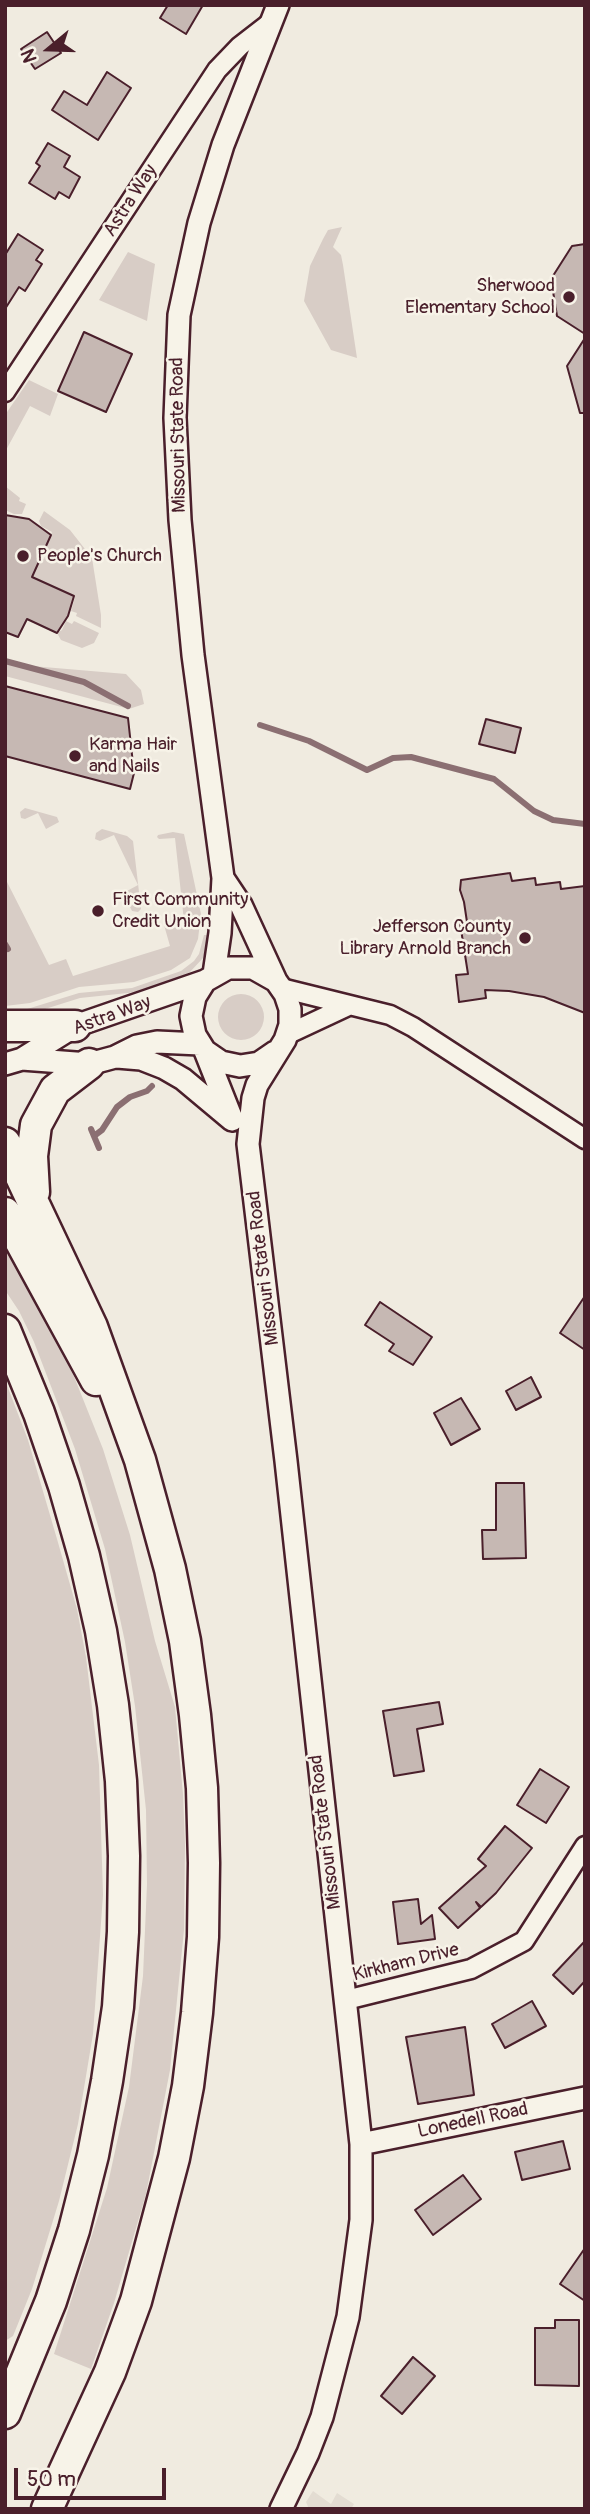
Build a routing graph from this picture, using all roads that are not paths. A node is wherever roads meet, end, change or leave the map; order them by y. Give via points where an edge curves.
1 (274, 13) edge
2 (5, 392) edge
3 (223, 878) junction
4 (210, 978) junction
5 (278, 985) junction
6 (348, 1006) junction
7 (5, 1026) edge
8 (75, 1026) junction
9 (281, 1044) junction
10 (203, 1047) junction
11 (14, 1061) edge
12 (102, 1061) junction
13 (232, 1120) junction
14 (585, 1139) edge
15 (5, 1143) edge
16 (248, 1144) junction
17 (34, 1203) junction
18 (5, 1213) edge
19 (5, 1330) edge
20 (140, 1460) junction
21 (585, 1846) edge
22 (346, 2000) junction
23 (585, 2098) edge
24 (361, 2144) junction
25 (5, 2413) edge
26 (47, 2509) edge
27 (281, 2509) edge

1 - 2 street, Astra Way via 217,70
1 - 3 street, Missouri State Road via 209,187 178,315 175,418 180,520
3 - 4 street, Missouri State Road via 220,933
3 - 5 street, Missouri State Road via 241,905
4 - 5 street via 240,966 253,968
4 - 8 street, Astra Way
4 - 10 street via 195,997 191,1016
5 - 6 street
5 - 9 street via 290,1009 290,1025
6 - 9 street
6 - 14 street via 390,1015 413,1027
7 - 8 highway
8 - 11 street, Astra Way
9 - 10 street via 259,1063 240,1066 221,1062
9 - 16 street, Missouri State Road via 257,1085
10 - 12 street, Astra Way via 157,1042
10 - 13 street, Missouri State Road
11 - 12 street, Astra Way
12 - 13 street via 141,1059 164,1068
12 - 17 highway via 55,1090 36,1125
13 - 16 street, Missouri State Road
15 - 17 highway
16 - 22 street, Missouri State Road
17 - 20 highway via 92,1327
18 - 20 highway
19 - 25 highway via 39,1413 84,1556 113,1705 124,1856 118,2007 93,2155 51,2301
20 - 26 highway via 170,1569 195,1715 204,1863 197,2013 174,2158 136,2301 110,2372
21 - 22 street, Kirkham Drive via 524,1941 471,1969
22 - 24 street, Missouri State Road
23 - 24 street, Lonedell Road
24 - 27 street, Missouri State Road via 361,2220 348,2317 322,2417

